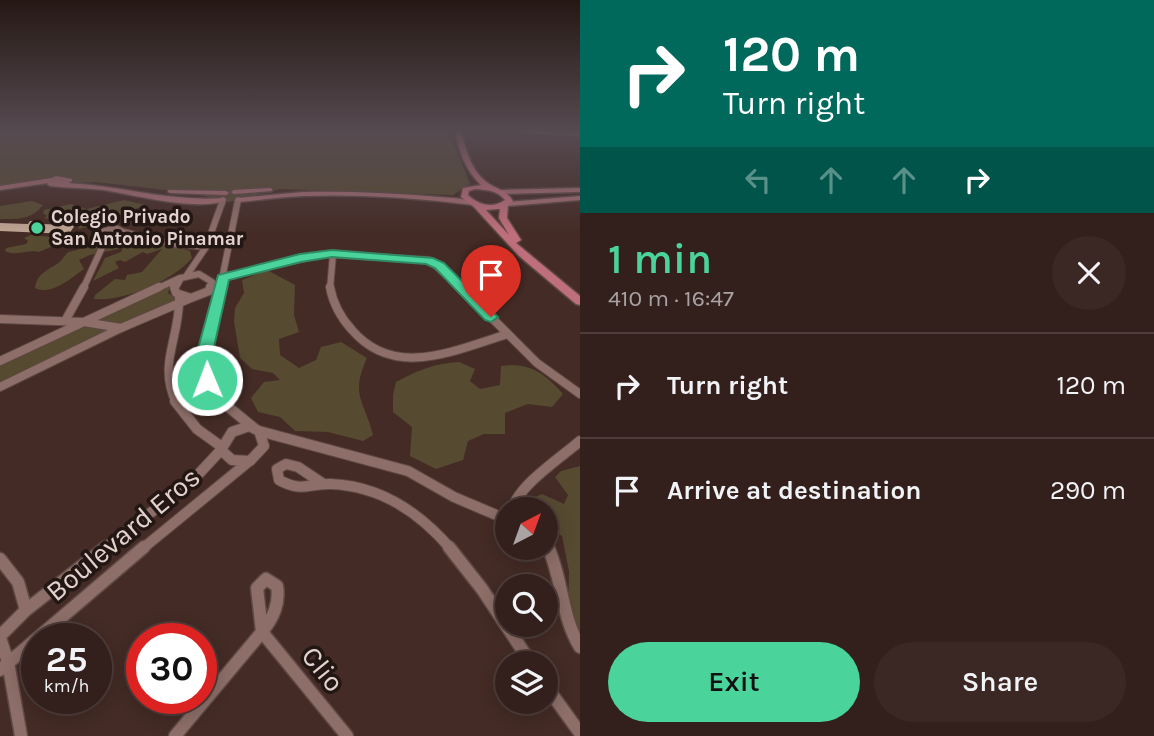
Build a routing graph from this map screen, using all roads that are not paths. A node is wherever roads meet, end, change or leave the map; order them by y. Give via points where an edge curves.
1 (463, 165) edge
2 (471, 165) edge
3 (0, 188) edge
4 (492, 189) junction
5 (580, 190) edge
6 (466, 191) junction
7 (501, 192) junction
8 (533, 192) junction
9 (230, 196) junction
10 (580, 198) edge
11 (542, 200) junction
12 (475, 204) junction
13 (506, 205) junction
14 (123, 232) junction
15 (106, 241) junction
16 (206, 247) junction
17 (332, 254) junction
18 (203, 275) junction
19 (183, 277) junction
20 (223, 277) junction
21 (211, 288) junction
22 (580, 295) edge
23 (179, 299) junction
24 (580, 302) edge
25 (0, 319) edge
26 (65, 321) junction
27 (83, 322) junction
28 (121, 328) junction
29 (508, 334) junction
30 (0, 361) edge
31 (0, 387) edge
32 (580, 394) edge
33 (257, 429) junction
34 (580, 441) edge
35 (221, 449) junction
36 (247, 463) junction
37 (322, 483) dead end
38 (518, 497) edge
39 (495, 514) edge
40 (0, 559) edge
41 (555, 560) edge
42 (26, 610) junction
43 (0, 637) edge
44 (580, 647) edge
45 (523, 651) edge
46 (4, 666) edge
47 (558, 703) edge
48 (580, 733) edge
49 (21, 736) edge
50 (175, 736) edge
51 (347, 736) edge

1 - 6 main road via 470,184
2 - 4 main road via 477,178
3 - 9 main road via 64,177 67,182 186,201
4 - 6 main road
4 - 7 main road
5 - 8 main road
6 - 9 main road via 453,195 306,189
6 - 12 main road via 466,198
7 - 8 main road
7 - 13 main road via 508,198
8 - 11 main road
9 - 12 main road via 333,194
9 - 16 street
9 - 20 street
10 - 11 main road
11 - 13 main road
12 - 13 main road
12 - 24 main road via 522,254
13 - 22 main road via 503,218 517,240
14 - 15 street via 120,238
14 - 15 street via 116,228 105,231 100,236
14 - 16 street
15 - 26 street
16 - 19 street
17 - 20 street
17 - 29 street via 429,260
17 - 29 street via 328,279 335,305 352,332 382,356 416,359
18 - 19 street
18 - 20 street
18 - 21 street via 212,282
19 - 23 street via 174,287
19 - 27 street
20 - 21 street
20 - 33 street via 204,356 207,380 220,399
21 - 23 street via 206,294
23 - 28 street
23 - 35 street via 167,384 179,410
25 - 26 street
26 - 27 street
27 - 28 street
27 - 30 street
28 - 31 street
29 - 32 street via 537,363
33 - 35 street via 238,428
33 - 36 street via 264,446
33 - 39 street via 408,471
34 - 38 street
35 - 36 street via 233,462
35 - 42 street, Boulevard Eros via 194,479
36 - 46 street, Boulevard Eros
37 - 45 street via 375,492 418,514 444,540
40 - 42 street via 21,586
41 - 44 street via 564,617
42 - 43 street, Boulevard Eros
43 - 46 street
46 - 49 street
47 - 48 street
50 - 51 street, Clio via 262,632

